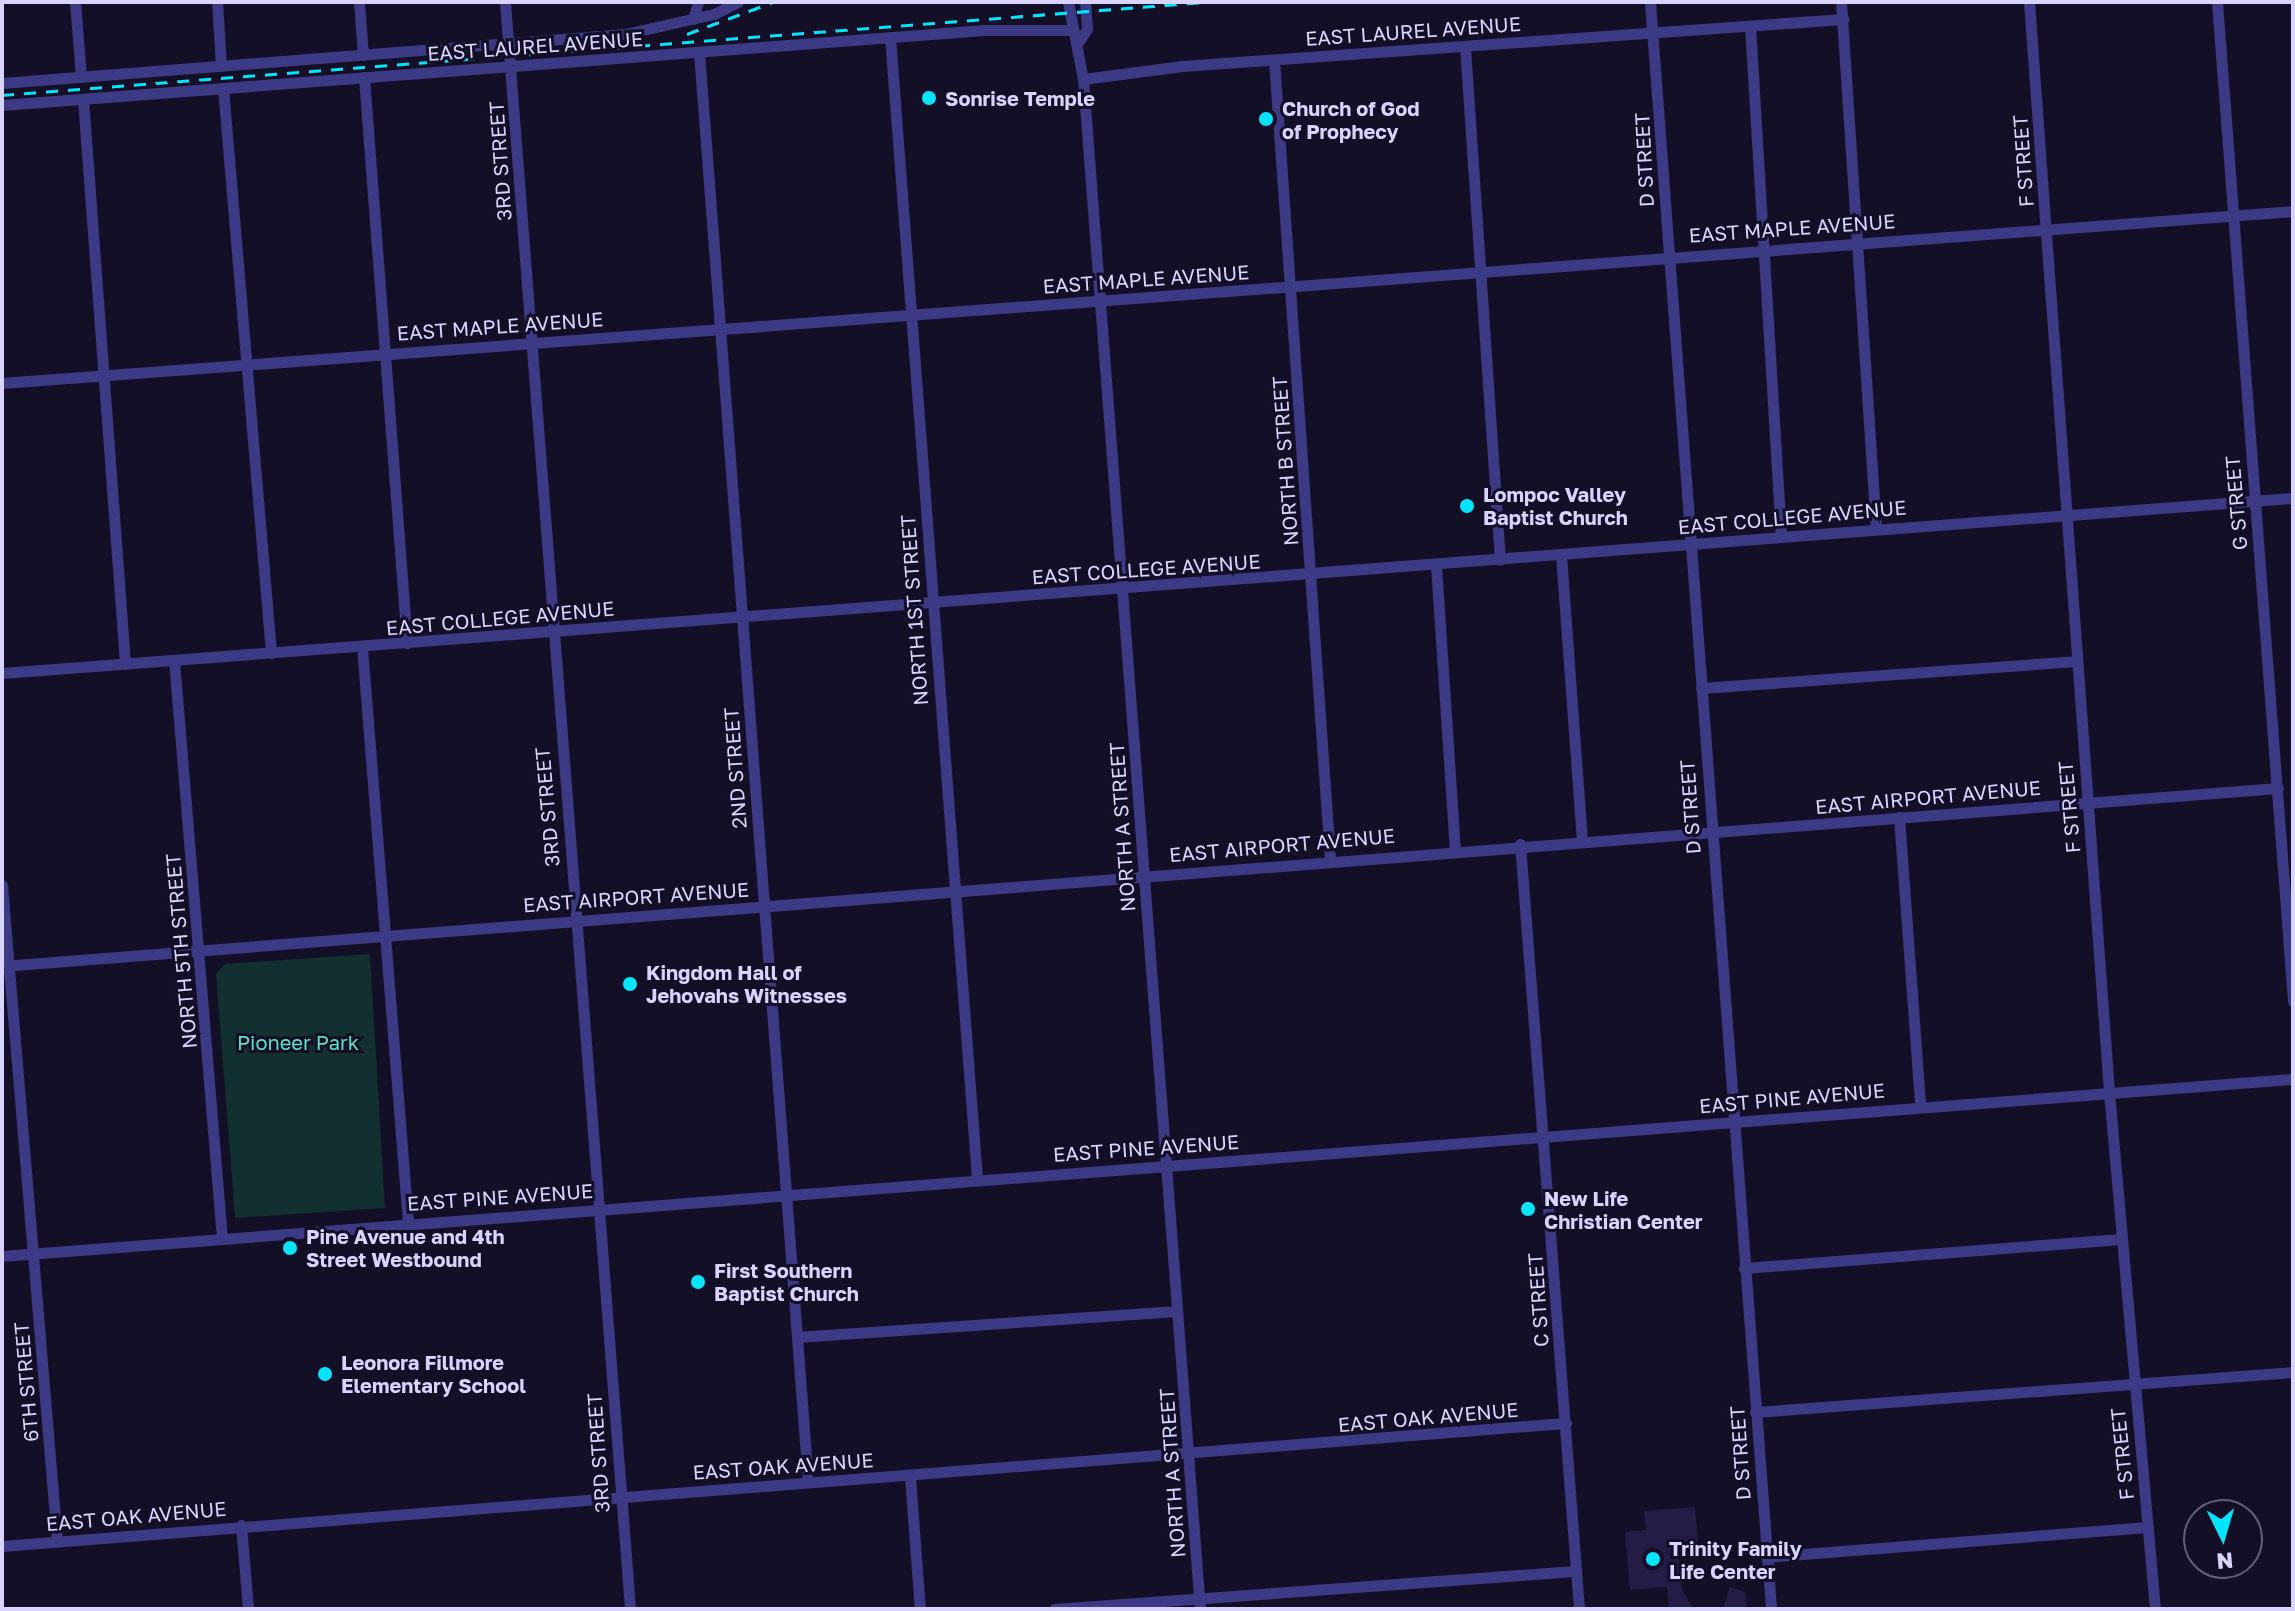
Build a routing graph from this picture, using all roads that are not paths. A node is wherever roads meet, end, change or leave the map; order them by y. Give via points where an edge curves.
1 (75, 2) edge
2 (217, 2) edge
3 (359, 2) edge
4 (505, 2) edge
5 (698, 2) edge
6 (738, 2) edge
7 (1068, 2) edge
8 (1085, 2) edge
9 (1650, 2) edge
10 (1841, 2) edge
11 (2029, 2) edge
12 (2217, 2) edge
13 (693, 19) junction
14 (1843, 19) junction
15 (1750, 26) junction
16 (1072, 30) junction
17 (1655, 32) junction
18 (890, 37) junction
19 (1079, 41) junction
20 (508, 44) junction
21 (1465, 47) junction
22 (699, 52) junction
23 (363, 55) junction
24 (1274, 60) junction
25 (221, 66) junction
26 (511, 66) junction
27 (81, 77) junction
28 (364, 77) junction
29 (1083, 79) junction
30 (2, 83) edge
31 (223, 88) junction
32 (83, 99) junction
33 (2, 105) edge
34 (2293, 211) edge
35 (2231, 216) junction
36 (2047, 229) junction
37 (1859, 243) junction
38 (1763, 250) junction
39 (1667, 255) junction
40 (1478, 271) junction
41 (1291, 286) junction
42 (1099, 301) junction
43 (914, 317) junction
44 (718, 329) junction
45 (530, 343) junction
46 (385, 352) junction
47 (244, 364) junction
48 (105, 375) junction
49 (2, 383) edge
50 (2293, 498) edge
51 (2254, 501) junction
52 (2066, 514) junction
53 (1876, 529) junction
54 (1781, 536) junction
55 (1689, 544) junction
56 (1561, 555) junction
57 (1500, 560) junction
58 (1436, 565) junction
59 (1310, 575) junction
60 (1122, 589) junction
61 (929, 602) junction
62 (741, 616) junction
63 (551, 632) junction
64 (407, 643) junction
65 (362, 647) junction
66 (271, 653) junction
67 (174, 660) junction
68 (2076, 661) junction
69 (125, 663) junction
70 (2, 673) edge
71 (1701, 688) junction
72 (2278, 788) junction
73 (2087, 802) junction
74 (1899, 817) junction
75 (1710, 831) junction
76 (1582, 841) junction
77 (1520, 844) junction
78 (1455, 849) junction
79 (1330, 859) junction
80 (1143, 875) junction
81 (2, 885) edge
82 (957, 892) junction
83 (764, 905) junction
84 (574, 920) junction
85 (386, 935) junction
86 (199, 950) junction
87 (5, 965) edge
88 (2293, 1001) edge
89 (2293, 1079) edge
90 (2109, 1092) junction
91 (1920, 1106) junction
92 (1732, 1121) junction
93 (1544, 1137) junction
94 (1166, 1163) junction
95 (977, 1179) junction
96 (785, 1194) junction
97 (597, 1208) junction
98 (408, 1222) junction
99 (222, 1239) junction
100 (2121, 1239) junction
101 (34, 1253) junction
102 (2, 1256) edge
103 (1744, 1268) junction
104 (1177, 1311) junction
105 (797, 1337) junction
106 (2293, 1372) edge
107 (2133, 1382) junction
108 (1755, 1412) junction
109 (1566, 1423) junction
110 (1188, 1454) junction
111 (910, 1477) junction
112 (808, 1482) junction
113 (619, 1495) junction
114 (241, 1525) junction
115 (2148, 1527) junction
116 (57, 1541) junction
117 (2, 1546) edge
118 (1766, 1557) junction
119 (1575, 1571) junction
120 (1200, 1603) edge
121 (248, 1609) edge
122 (630, 1609) edge
123 (920, 1609) edge
124 (1054, 1609) edge
125 (1579, 1609) edge
126 (1771, 1609) edge
127 (2155, 1609) edge

1 - 27 street
2 - 25 street
3 - 23 street
4 - 20 street, 3RD STREET
5 - 13 street
6 - 13 street, EAST LAUREL AVENUE
7 - 16 street, NORTH A STREET
8 - 19 street, NORTH A STREET via 1087,29
9 - 17 street, D STREET
10 - 14 street
11 - 36 street, F STREET
12 - 35 street, G STREET
13 - 20 street, EAST LAUREL AVENUE via 645,32
14 - 15 street, EAST LAUREL AVENUE
14 - 37 street
15 - 17 street, EAST LAUREL AVENUE
15 - 38 street
16 - 18 street, EAST LAUREL AVENUE
16 - 19 street, NORTH A STREET
17 - 21 street, EAST LAUREL AVENUE
17 - 39 street, D STREET
18 - 22 street, EAST LAUREL AVENUE
18 - 43 street, NORTH 1ST STREET
19 - 29 street, NORTH A STREET
20 - 23 street, EAST LAUREL AVENUE
20 - 26 street, 3RD STREET
21 - 24 street, EAST LAUREL AVENUE
21 - 40 street
22 - 26 street, EAST LAUREL AVENUE
22 - 44 street, 2ND STREET
23 - 25 street, EAST LAUREL AVENUE
24 - 29 street, EAST LAUREL AVENUE
24 - 41 street, NORTH B STREET
25 - 27 street, EAST LAUREL AVENUE
26 - 28 street, EAST LAUREL AVENUE
26 - 45 street, 3RD STREET
27 - 30 street, EAST LAUREL AVENUE
28 - 31 street, EAST LAUREL AVENUE
28 - 46 street
29 - 42 street, NORTH A STREET
31 - 32 street, EAST LAUREL AVENUE
31 - 47 street
32 - 33 street, EAST LAUREL AVENUE
32 - 48 street
34 - 35 street, EAST MAPLE AVENUE
35 - 36 street, EAST MAPLE AVENUE
35 - 51 street, G STREET
36 - 37 street, EAST MAPLE AVENUE
36 - 52 street, F STREET
37 - 38 street, EAST MAPLE AVENUE
37 - 53 street
38 - 39 street, EAST MAPLE AVENUE
38 - 54 street
39 - 40 street, EAST MAPLE AVENUE
39 - 55 street, D STREET
40 - 41 street, EAST MAPLE AVENUE
40 - 57 street
41 - 42 street, EAST MAPLE AVENUE
41 - 59 street, NORTH B STREET
42 - 43 street, EAST MAPLE AVENUE
42 - 60 street, NORTH A STREET
43 - 44 street, EAST MAPLE AVENUE
43 - 61 street, NORTH 1ST STREET
44 - 45 street, EAST MAPLE AVENUE
44 - 62 street, 2ND STREET
45 - 46 street, EAST MAPLE AVENUE
45 - 63 street, 3RD STREET
46 - 47 street, EAST MAPLE AVENUE
46 - 64 street
47 - 48 street, EAST MAPLE AVENUE
47 - 66 street
48 - 49 street, EAST MAPLE AVENUE
48 - 69 street
50 - 51 street, EAST COLLEGE AVENUE
51 - 52 street, EAST COLLEGE AVENUE
51 - 72 street, G STREET
52 - 53 street, EAST COLLEGE AVENUE
52 - 68 street, F STREET
53 - 54 street, EAST COLLEGE AVENUE
54 - 55 street, EAST COLLEGE AVENUE
55 - 56 street, EAST COLLEGE AVENUE
55 - 71 street, D STREET
56 - 57 street, EAST COLLEGE AVENUE
56 - 76 street
57 - 58 street, EAST COLLEGE AVENUE
58 - 59 street, EAST COLLEGE AVENUE
58 - 78 street
59 - 60 street, EAST COLLEGE AVENUE
59 - 79 street, NORTH B STREET
60 - 61 street, EAST COLLEGE AVENUE
60 - 80 street, NORTH A STREET
61 - 62 street, EAST COLLEGE AVENUE
61 - 82 street, NORTH 1ST STREET
62 - 63 street, EAST COLLEGE AVENUE
62 - 83 street, 2ND STREET
63 - 64 street, EAST COLLEGE AVENUE
63 - 84 street, 3RD STREET
64 - 65 street, EAST COLLEGE AVENUE
65 - 66 street, EAST COLLEGE AVENUE
65 - 85 street
66 - 67 street, EAST COLLEGE AVENUE
67 - 69 street, EAST COLLEGE AVENUE
67 - 86 street, NORTH 5TH STREET
68 - 71 street
68 - 73 street, F STREET
69 - 70 street, EAST COLLEGE AVENUE
71 - 75 street, D STREET
72 - 73 street, EAST AIRPORT AVENUE
72 - 88 street, G STREET
73 - 74 street, EAST AIRPORT AVENUE
73 - 90 street, F STREET
74 - 75 street, EAST AIRPORT AVENUE
74 - 91 street
75 - 76 street, EAST AIRPORT AVENUE
75 - 92 street, D STREET
76 - 77 street, EAST AIRPORT AVENUE
77 - 78 street, EAST AIRPORT AVENUE
77 - 93 street, C STREET
78 - 79 street, EAST AIRPORT AVENUE
79 - 80 street, EAST AIRPORT AVENUE
80 - 82 street, EAST AIRPORT AVENUE
80 - 94 street, NORTH A STREET
81 - 87 street, 6TH STREET
82 - 83 street, EAST AIRPORT AVENUE
82 - 95 street, NORTH 1ST STREET
83 - 84 street, EAST AIRPORT AVENUE
83 - 96 street, 2ND STREET
84 - 85 street, EAST AIRPORT AVENUE
84 - 97 street, 3RD STREET
85 - 86 street, EAST AIRPORT AVENUE
85 - 98 street
86 - 87 street, EAST AIRPORT AVENUE
86 - 99 street, NORTH 5TH STREET
87 - 101 street, 6TH STREET
89 - 90 street, EAST PINE AVENUE
90 - 91 street, EAST PINE AVENUE
90 - 100 street, F STREET
91 - 92 street, EAST PINE AVENUE
92 - 93 street, EAST PINE AVENUE
92 - 103 street, D STREET
93 - 94 street, EAST PINE AVENUE
93 - 109 street, C STREET
94 - 95 street, EAST PINE AVENUE
94 - 104 street, NORTH A STREET
95 - 96 street, EAST PINE AVENUE
96 - 97 street, EAST PINE AVENUE
96 - 105 street, 2ND STREET
97 - 98 street, EAST PINE AVENUE
97 - 113 street, 3RD STREET
98 - 99 street, EAST PINE AVENUE
99 - 101 street, EAST PINE AVENUE
100 - 103 street
100 - 107 street, F STREET
101 - 102 street, EAST PINE AVENUE
101 - 116 street, 6TH STREET
103 - 108 street, D STREET
104 - 105 street
104 - 110 street, NORTH A STREET
105 - 112 street, 2ND STREET
106 - 107 street
107 - 108 street
107 - 115 street, F STREET
108 - 118 street, D STREET
109 - 110 street, EAST OAK AVENUE
109 - 119 street, C STREET
110 - 111 street, EAST OAK AVENUE
110 - 120 street, NORTH A STREET
111 - 112 street, EAST OAK AVENUE
111 - 123 street
112 - 113 street, EAST OAK AVENUE
113 - 114 street, EAST OAK AVENUE
113 - 122 street, 3RD STREET
114 - 116 street, EAST OAK AVENUE
114 - 121 street
115 - 118 street
115 - 127 street, F STREET
116 - 117 street, EAST OAK AVENUE
118 - 126 street, D STREET
119 - 120 street
119 - 125 street, C STREET
120 - 124 street

